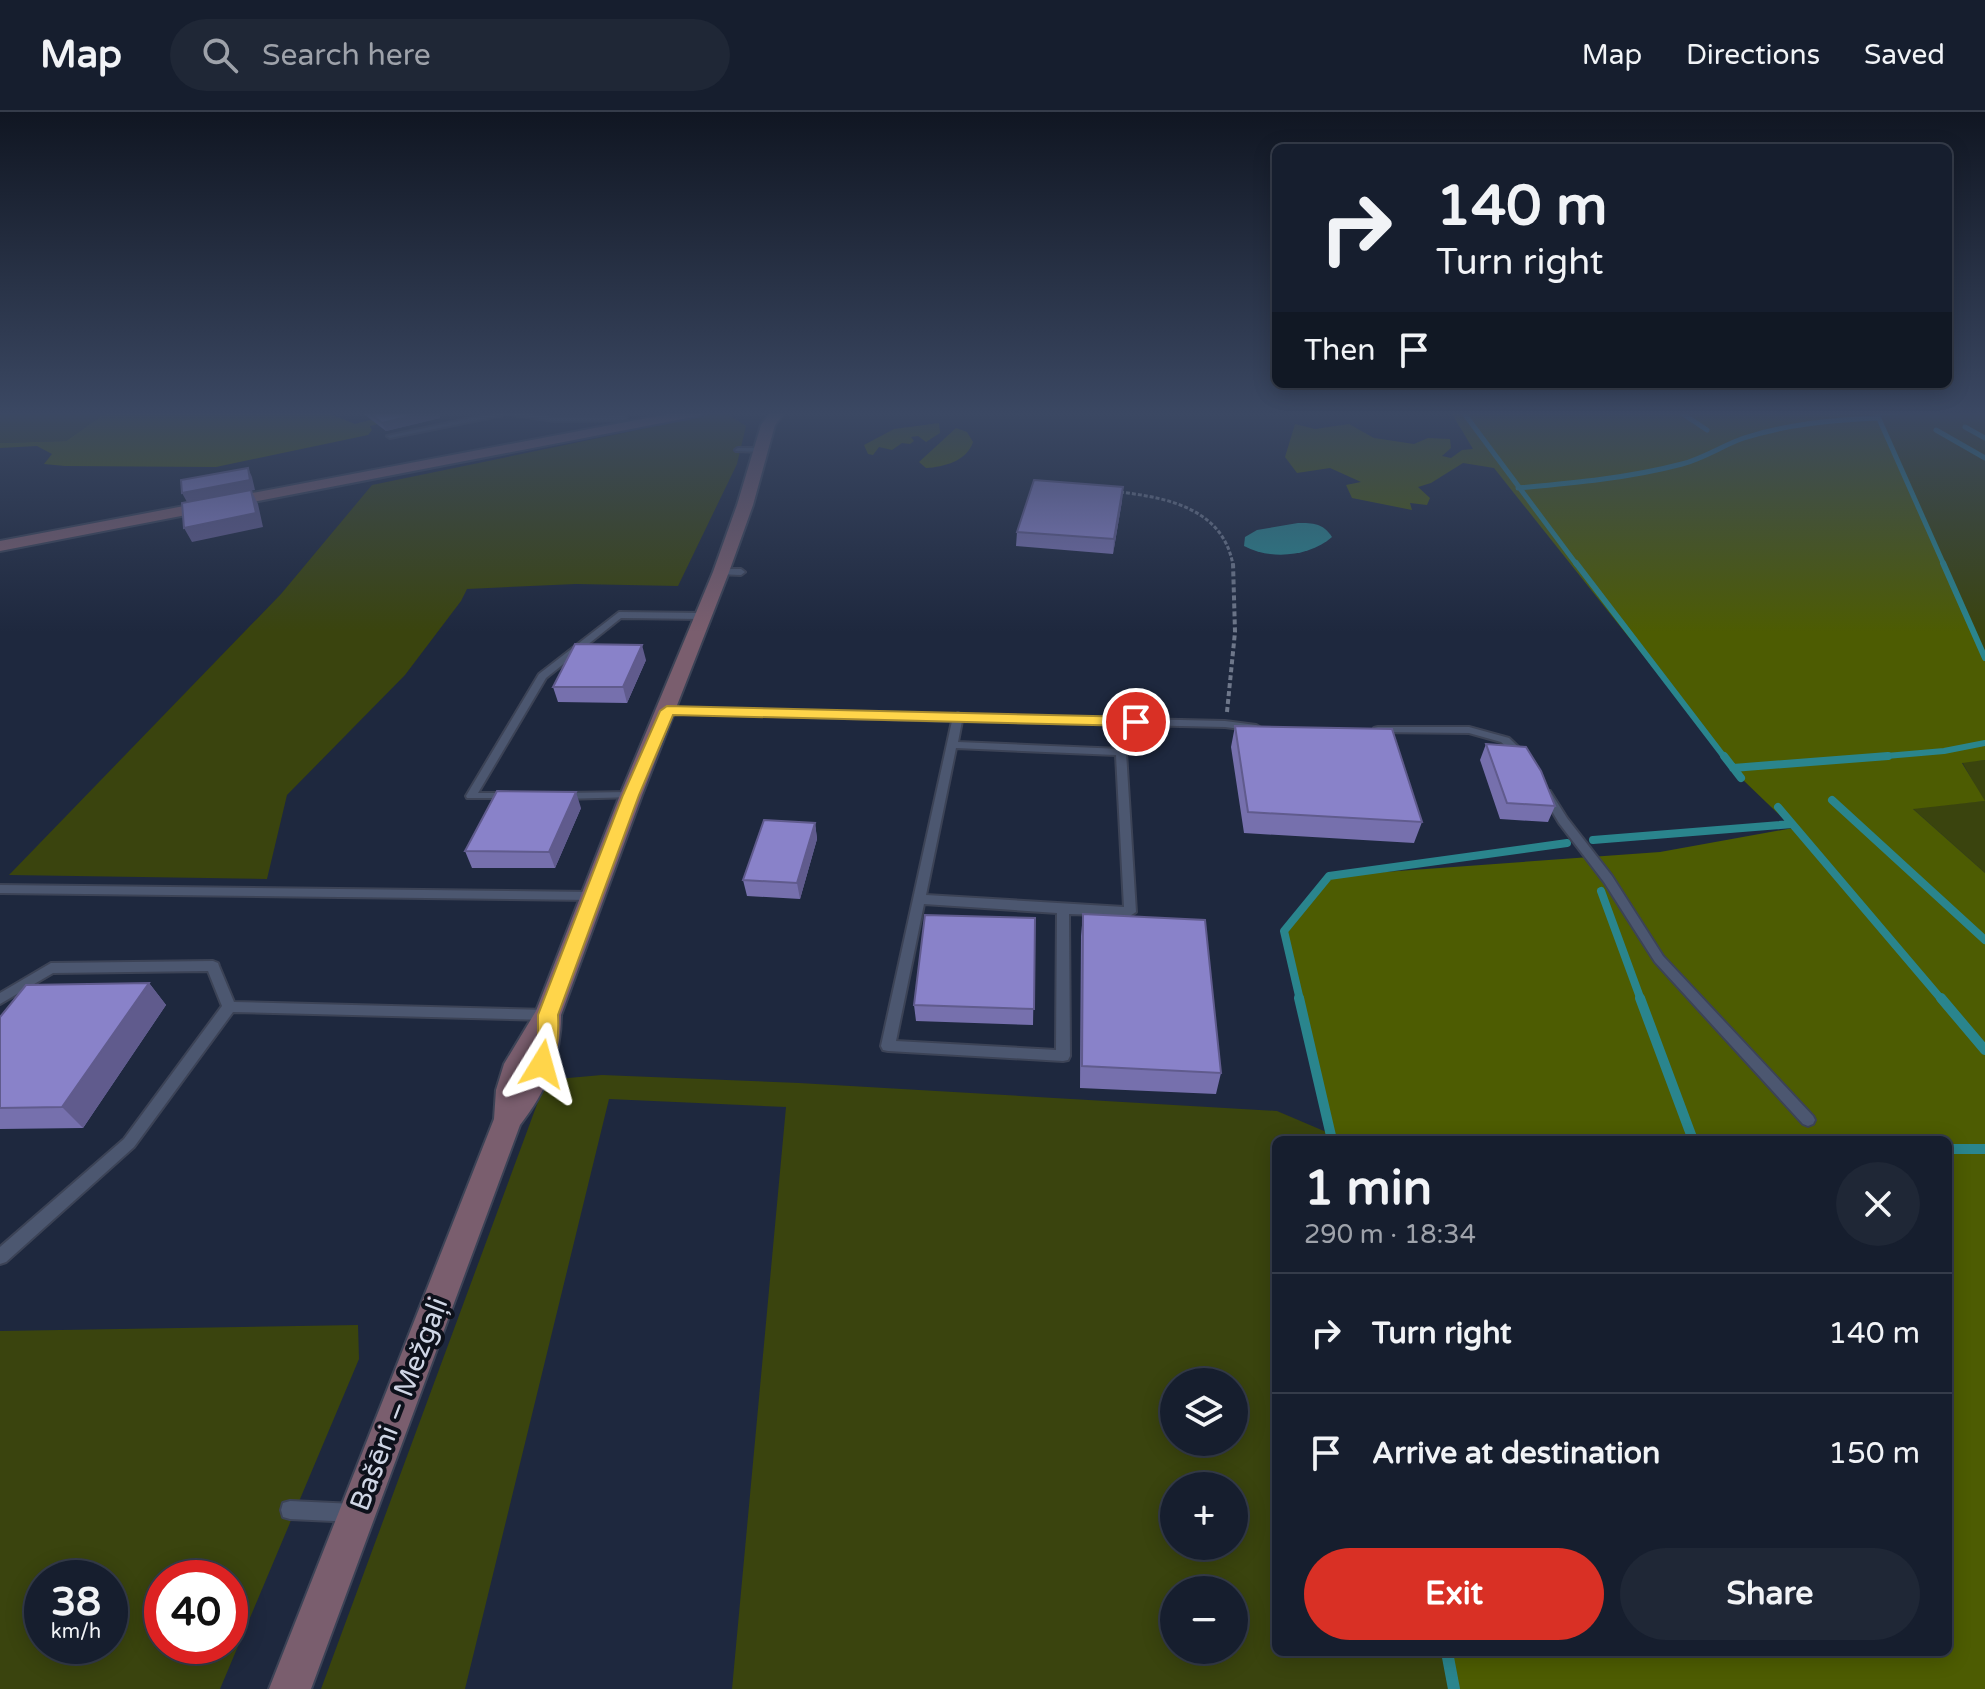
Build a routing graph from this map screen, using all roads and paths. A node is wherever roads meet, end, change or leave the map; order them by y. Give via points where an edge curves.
1 (314, 486) edge
2 (751, 486) edge
3 (1114, 491) edge
4 (0, 546) edge
5 (704, 616) junction
6 (667, 711) junction
7 (958, 716) junction
8 (1225, 724) junction
9 (1270, 730) edge
10 (1362, 730) edge
11 (952, 745) junction
12 (1534, 771) edge
13 (1541, 783) edge
14 (631, 795) junction
15 (517, 796) edge
16 (548, 796) edge
17 (0, 889) edge
18 (592, 896) junction
19 (919, 899) junction
20 (1063, 909) junction
21 (0, 999) edge
22 (229, 1007) junction
23 (548, 1015) junction
24 (1808, 1120) dead end
25 (0, 1257) edge
26 (290, 1510) dead end
27 (357, 1513) junction
28 (290, 1689) edge

1 - 4 street
2 - 5 street, Bašēni – Mežgaļi via 731,572
3 - 8 path via 1157,497 1202,514 1230,550 1233,679
5 - 6 street, Bašēni – Mežgaļi
5 - 15 lane via 619,615 542,676 471,796
6 - 7 lane
6 - 14 street, Bašēni – Mežgaļi
7 - 8 lane
7 - 11 lane
8 - 9 lane
10 - 12 lane via 1469,730 1505,740
11 - 19 lane
11 - 20 lane via 1121,752 1130,912
13 - 24 lane via 1659,959
14 - 16 lane
14 - 18 street, Bašēni – Mežgaļi
17 - 18 lane
18 - 23 street, Bašēni – Mežgaļi
19 - 20 lane
19 - 20 lane via 888,1046 1063,1056
21 - 22 lane via 51,968 213,966
22 - 23 lane
22 - 25 lane via 129,1143
23 - 27 street, Bašēni – Mežgaļi via 542,1064 508,1119
26 - 27 lane
27 - 28 street, Bašēni – Mežgaļi

